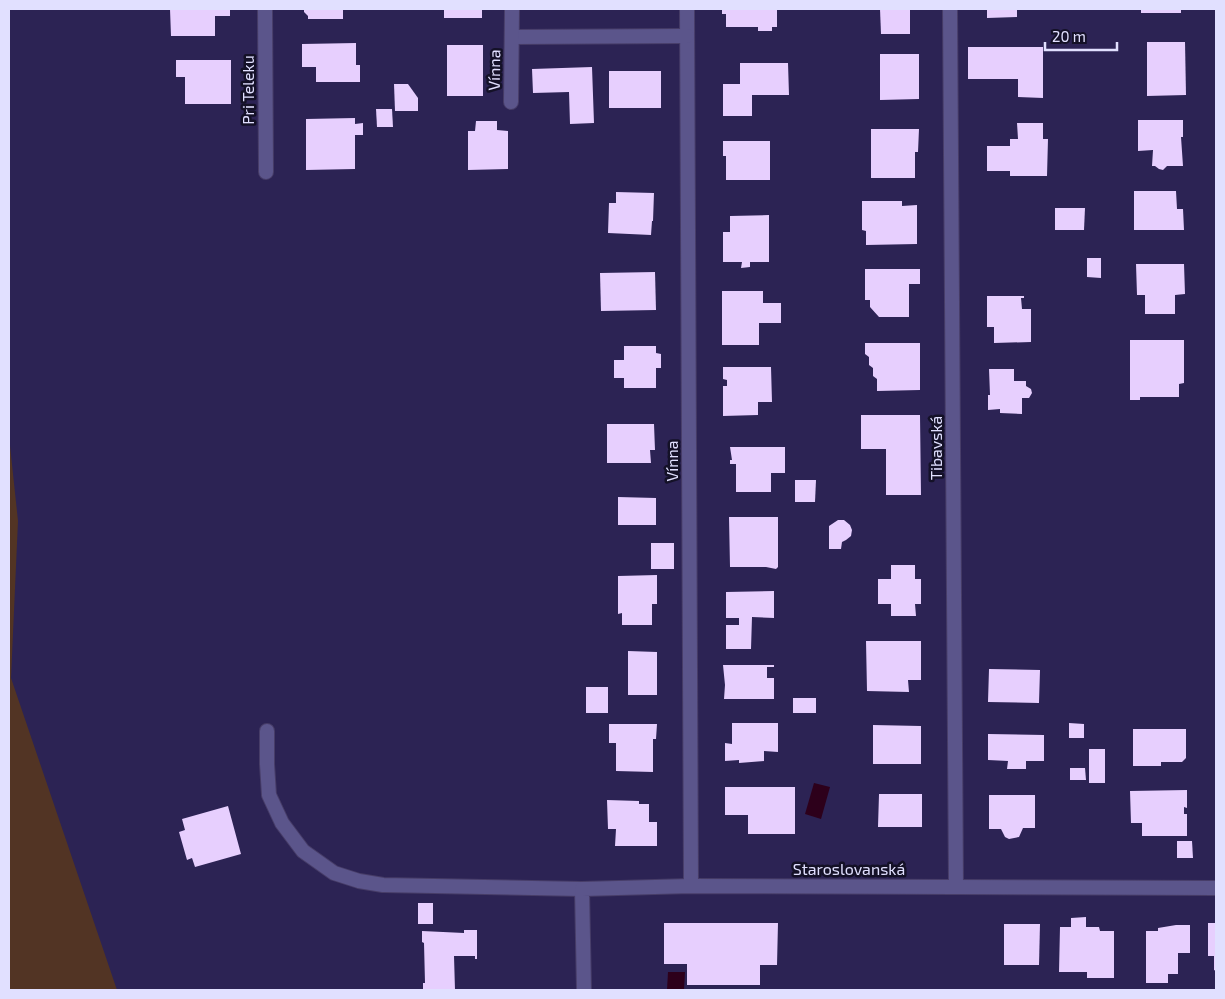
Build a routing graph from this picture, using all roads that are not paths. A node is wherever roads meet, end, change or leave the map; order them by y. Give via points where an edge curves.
1 (265, 9) edge
2 (512, 9) edge
3 (687, 9) edge
4 (950, 9) edge
5 (687, 36) junction
6 (512, 37) junction
7 (512, 102) dead end
8 (266, 172) dead end
9 (267, 731) dead end
10 (691, 886) junction
11 (956, 887) junction
12 (1216, 888) edge
13 (582, 889) junction
14 (584, 990) edge

1 - 8 street, Pri Teleku
2 - 6 street, Vínna
3 - 5 street, Vínna
4 - 11 street, Tibavská
5 - 6 street, Vínna
5 - 10 street, Vínna
6 - 7 street, Vínna
9 - 13 street, Staroslovanská via 269,795 272,802 282,823 303,852 334,873 383,885
10 - 11 street, Staroslovanská
10 - 13 street, Staroslovanská
11 - 12 street, Staroslovanská
13 - 14 street

